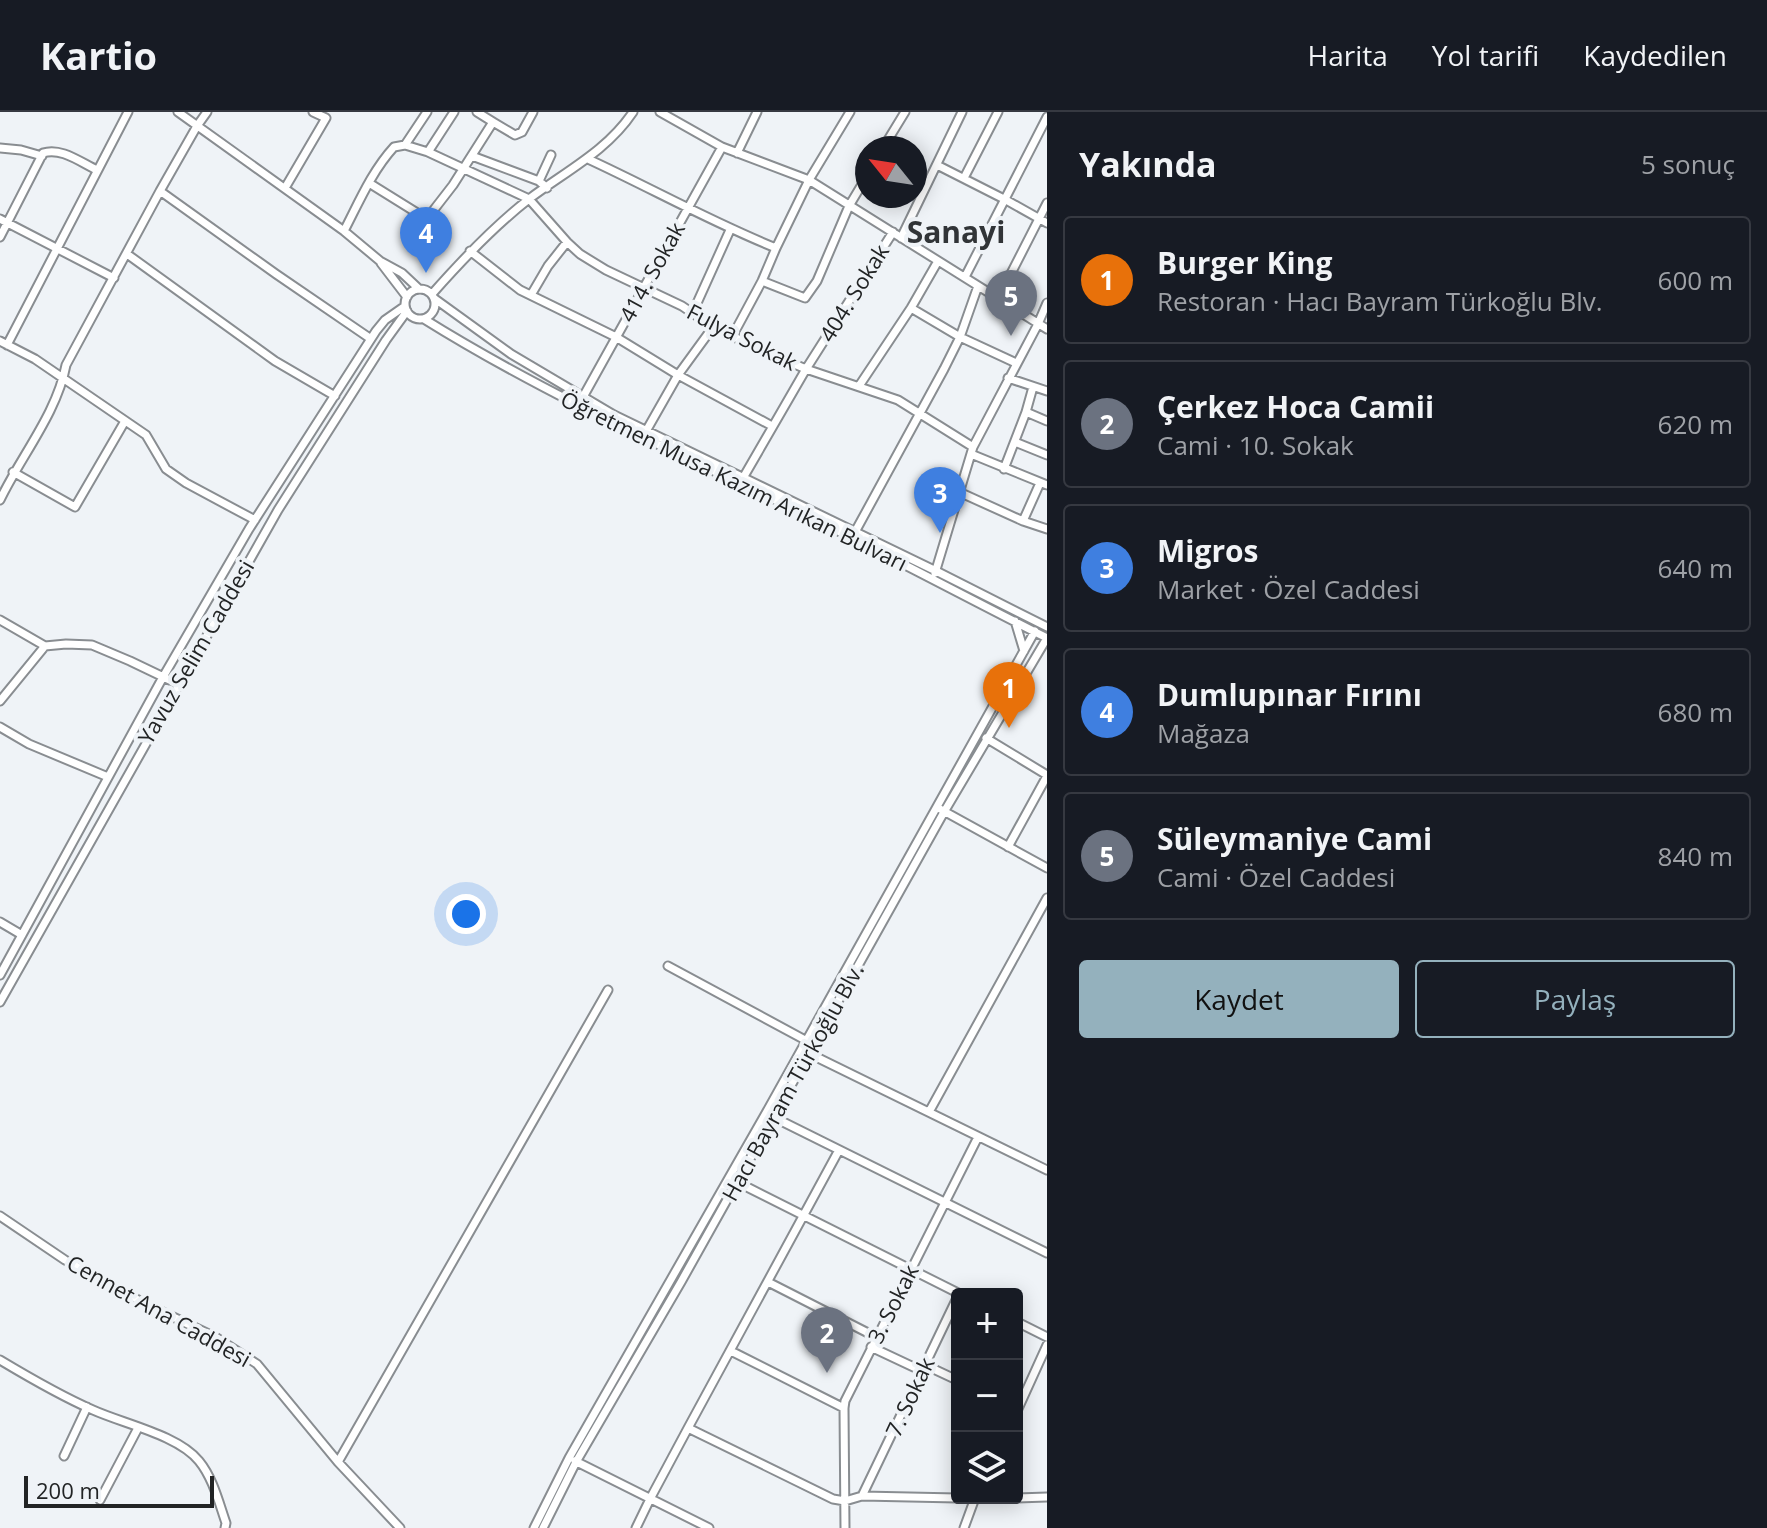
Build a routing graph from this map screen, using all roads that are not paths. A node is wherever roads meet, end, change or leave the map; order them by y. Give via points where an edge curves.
1 (128, 112) edge
2 (178, 112) edge
3 (207, 112) edge
4 (313, 112) edge
5 (427, 112) edge
6 (454, 112) edge
7 (477, 112) edge
8 (533, 112) edge
9 (633, 112) edge
10 (660, 112) edge
11 (757, 112) edge
12 (850, 112) edge
13 (905, 112) edge
14 (962, 112) edge
15 (998, 112) edge
16 (1047, 117) edge
17 (493, 122) junction
18 (197, 126) junction
19 (890, 136) edge
20 (405, 145) junction
21 (722, 147) junction
22 (0, 148) edge
23 (428, 152) junction
24 (737, 153) junction
25 (551, 155) dead end
26 (42, 156) junction
27 (472, 156) junction
28 (588, 159) junction
29 (937, 165) junction
30 (463, 169) junction
31 (97, 170) junction
32 (964, 178) junction
33 (809, 180) junction
34 (539, 181) junction
35 (369, 183) junction
36 (285, 188) junction
37 (547, 188) junction
38 (160, 191) junction
39 (855, 196) edge
40 (529, 199) junction
41 (1006, 200) junction
42 (1047, 203) edge
43 (849, 206) junction
44 (688, 209) junction
45 (4, 221) edge
46 (1043, 221) edge
47 (730, 230) junction
48 (344, 231) junction
49 (893, 232) junction
50 (0, 237) edge
51 (901, 238) junction
52 (567, 242) junction
53 (58, 248) junction
54 (776, 248) junction
55 (470, 251) junction
56 (127, 254) junction
57 (380, 261) junction
58 (938, 261) junction
59 (965, 277) junction
60 (114, 278) junction
61 (762, 281) junction
62 (978, 286) junction
63 (643, 288) junction
64 (419, 289) junction
65 (531, 295) junction
66 (434, 296) junction
67 (407, 297) junction
68 (998, 299) junction
69 (1047, 303) edge
70 (911, 308) junction
71 (406, 309) junction
72 (693, 312) junction
73 (424, 319) junction
74 (1038, 324) junction
75 (713, 327) junction
76 (1047, 329) edge
77 (733, 335) junction
78 (616, 337) junction
79 (960, 337) junction
80 (371, 339) junction
81 (4, 343) edge
82 (1016, 363) junction
83 (806, 369) junction
84 (678, 375) junction
85 (64, 378) junction
86 (1008, 378) junction
87 (859, 386) junction
88 (1033, 387) junction
89 (1047, 391) edge
90 (335, 396) junction
91 (583, 397) junction
92 (1026, 412) junction
93 (919, 413) junction
94 (125, 421) junction
95 (1047, 421) edge
96 (772, 426) junction
97 (644, 434) junction
98 (1015, 442) junction
99 (972, 450) junction
100 (1047, 455) edge
101 (1004, 469) junction
102 (13, 472) junction
103 (743, 478) junction
104 (1043, 484) edge
105 (959, 492) junction
106 (0, 500) edge
107 (255, 520) junction
108 (1023, 521) junction
109 (1047, 529) edge
110 (855, 532) junction
111 (936, 571) junction
112 (932, 579) junction
113 (1046, 616) edge
114 (0, 620) edge
115 (1033, 620) junction
116 (1015, 621) junction
117 (1047, 627) edge
118 (1035, 631) junction
119 (1047, 638) edge
120 (45, 646) junction
121 (1024, 651) junction
122 (163, 677) junction
123 (178, 684) junction
124 (0, 701) edge
125 (0, 727) edge
126 (986, 738) junction
127 (1047, 775) edge
128 (108, 777) junction
129 (940, 809) junction
130 (1008, 847) junction
131 (1047, 868) edge
132 (1047, 898) edge
133 (1043, 915) edge
134 (0, 922) edge
135 (22, 935) junction
136 (668, 966) dead end
137 (0, 975) edge
138 (608, 990) dead end
139 (0, 1002) edge
140 (810, 1042) junction
141 (808, 1053) junction
142 (929, 1112) junction
143 (773, 1117) junction
144 (978, 1137) junction
145 (839, 1150) junction
146 (1047, 1170) edge
147 (737, 1182) junction
148 (945, 1201) junction
149 (804, 1214) junction
150 (0, 1216) edge
151 (1047, 1253) edge
152 (911, 1269) junction
153 (768, 1282) junction
154 (951, 1291) edge
155 (951, 1311) edge
156 (1023, 1325) edge
157 (876, 1337) junction
158 (1047, 1337) edge
159 (1047, 1345) edge
160 (871, 1347) junction
161 (731, 1351) junction
162 (0, 1360) edge
163 (923, 1368) junction
164 (951, 1378) edge
165 (1023, 1396) edge
166 (87, 1407) junction
167 (844, 1408) junction
168 (138, 1428) junction
169 (688, 1428) junction
170 (64, 1456) dead end
171 (573, 1460) junction
172 (338, 1462) junction
173 (862, 1496) junction
174 (1047, 1497) edge
175 (951, 1498) edge
176 (1023, 1498) edge
177 (650, 1499) junction
178 (100, 1500) dead end
179 (845, 1501) junction
180 (973, 1504) edge
181 (225, 1528) edge
182 (400, 1528) edge
183 (531, 1528) edge
184 (543, 1528) edge
185 (636, 1528) edge
186 (709, 1528) edge
187 (845, 1528) edge
188 (964, 1528) edge

1 - 31 street
2 - 18 street
3 - 18 street
4 - 36 street via 326,118
5 - 20 street
6 - 23 street
7 - 17 street
8 - 17 street via 515,135
9 - 28 street
10 - 21 street
11 - 24 street
12 - 33 street
13 - 19 street
14 - 29 street
15 - 32 street
16 - 41 street
17 - 27 street
18 - 36 street
18 - 38 street
20 - 23 street
20 - 35 street via 394,147
21 - 24 street
21 - 44 street, 414. Sokak
22 - 26 street
23 - 30 street
24 - 33 street
25 - 34 street
26 - 31 street via 59,151
26 - 45 street
27 - 30 street
27 - 34 street
28 - 37 street
28 - 44 street
29 - 32 street
29 - 51 street
30 - 35 street via 429,216
30 - 40 street
31 - 53 street
32 - 41 street
33 - 43 street
33 - 54 street
34 - 37 street
35 - 48 street
36 - 48 street
37 - 40 street
38 - 56 street
38 - 80 street
39 - 43 street
40 - 52 street, Fulya Sokak
40 - 55 street
41 - 46 street
41 - 59 street
42 - 46 street
43 - 49 street
43 - 61 street via 805,298
44 - 47 street
44 - 63 street, 414. Sokak
45 - 50 street
45 - 53 street
46 - 68 street
47 - 54 street
47 - 72 street
48 - 57 street
49 - 51 street
49 - 83 street, 404. Sokak
51 - 58 street
52 - 63 street, Fulya Sokak
52 - 65 street
53 - 60 street
53 - 81 street
54 - 61 street
55 - 65 street
55 - 66 street
56 - 60 street
56 - 90 street via 275,361
57 - 64 street
57 - 67 street
58 - 59 street
58 - 70 street
59 - 62 street
60 - 85 street via 66,365
61 - 77 street
62 - 68 street
62 - 79 street
63 - 72 street, Fulya Sokak
63 - 78 street, 414. Sokak
64 - 66 street
64 - 67 street
65 - 78 street
66 - 73 street via 435,309
66 - 91 street, Öğretmen Musa Kazım Arıkan Bulvarı via 511,354
67 - 71 street
68 - 74 street
69 - 74 street
70 - 79 street
70 - 87 street
71 - 73 street
71 - 80 street, Yavuz Selim Caddesi via 385,320
71 - 123 street, Yavuz Selim Caddesi via 278,510
72 - 75 street, Fulya Sokak
73 - 97 street, Öğretmen Musa Kazım Arıkan Bulvarı
74 - 76 street
74 - 82 street
75 - 77 street, Fulya Sokak
75 - 84 street
77 - 83 street, Fulya Sokak
78 - 84 street
78 - 91 street, 414. Sokak
79 - 82 street
79 - 93 street
80 - 90 street, Yavuz Selim Caddesi
81 - 85 street
82 - 86 street
83 - 87 street, Fulya Sokak
83 - 96 street, 404. Sokak
84 - 96 street
84 - 97 street
85 - 94 street
85 - 102 street via 42,428
86 - 88 street
86 - 99 street
87 - 93 street, Fulya Sokak
88 - 89 street
88 - 92 street
90 - 107 street, Yavuz Selim Caddesi
91 - 97 street, Öğretmen Musa Kazım Arıkan Bulvarı
92 - 95 street
92 - 98 street
93 - 99 street, Fulya Sokak
93 - 110 street
94 - 102 street via 75,507
94 - 107 street via 146,435 166,469
96 - 103 street, 404. Sokak
97 - 103 street, Öğretmen Musa Kazım Arıkan Bulvarı
97 - 112 street, Öğretmen Musa Kazım Arıkan Bulvarı
98 - 100 street
98 - 101 street
99 - 101 street, Fulya Sokak
99 - 105 street
101 - 104 street, Fulya Sokak
102 - 106 street
103 - 110 street, Öğretmen Musa Kazım Arıkan Bulvarı
104 - 108 street
105 - 108 street
105 - 111 street
107 - 122 street, Yavuz Selim Caddesi
108 - 109 street
110 - 111 street, Öğretmen Musa Kazım Arıkan Bulvarı
111 - 112 street
111 - 115 street, Öğretmen Musa Kazım Arıkan Bulvarı
112 - 116 street, Öğretmen Musa Kazım Arıkan Bulvarı
113 - 115 street
114 - 120 street
115 - 117 street, Öğretmen Musa Kazım Arıkan Bulvarı
116 - 118 street, Öğretmen Musa Kazım Arıkan Bulvarı
116 - 121 street
118 - 119 street, Öğretmen Musa Kazım Arıkan Bulvarı
118 - 121 street, Hacı Bayram Türkoğlu Blv.
119 - 126 street, Hacı Bayram Türkoğlu Blv.
120 - 122 street via 92,645
120 - 124 street
121 - 129 street, Hacı Bayram Türkoğlu Blv.
122 - 123 street
122 - 128 street, Yavuz Selim Caddesi
123 - 139 street, Yavuz Selim Caddesi
125 - 128 street
126 - 127 street
126 - 129 street, Hacı Bayram Türkoğlu Blv.
127 - 130 street
128 - 135 street, Yavuz Selim Caddesi
129 - 130 street
129 - 140 street, Hacı Bayram Türkoğlu Blv.
130 - 131 street
132 - 133 street
133 - 142 street
134 - 135 street
135 - 137 street, Yavuz Selim Caddesi
136 - 140 street
138 - 172 street
140 - 141 street, Hacı Bayram Türkoğlu Blv.
140 - 171 street, Hacı Bayram Türkoğlu Blv.
141 - 142 street
141 - 143 street, Hacı Bayram Türkoğlu Blv.
142 - 144 street
143 - 145 street
143 - 147 street, Hacı Bayram Türkoğlu Blv.
144 - 146 street
144 - 148 street, 3. Sokak
145 - 148 street
145 - 149 street
147 - 149 street
147 - 171 street, Hacı Bayram Türkoğlu Blv.
148 - 151 street
148 - 152 street, 3. Sokak
149 - 152 street
149 - 153 street
150 - 172 street, Cennet Ana Caddesi via 65,1260 257,1364
152 - 154 street
152 - 157 street, 3. Sokak
153 - 157 street
153 - 161 street
155 - 163 street, 7. Sokak
156 - 158 street
157 - 160 street, 3. Sokak
159 - 165 street
160 - 163 street
160 - 167 street, 3. Sokak
161 - 167 street
161 - 169 street
162 - 166 street
163 - 164 street
163 - 173 street, 7. Sokak
166 - 168 street
166 - 170 street
167 - 179 street, 3. Sokak
168 - 178 street
168 - 181 street via 179,1442 200,1461 214,1487
169 - 177 street
169 - 179 street
171 - 177 street
171 - 183 street, Hacı Bayram Türkoğlu Blv.
171 - 184 street, Hacı Bayram Türkoğlu Blv.
172 - 182 street, Cennet Ana Caddesi
173 - 175 street
173 - 179 street
174 - 176 street
177 - 185 street
177 - 186 street
179 - 187 street, 3. Sokak
180 - 188 street

